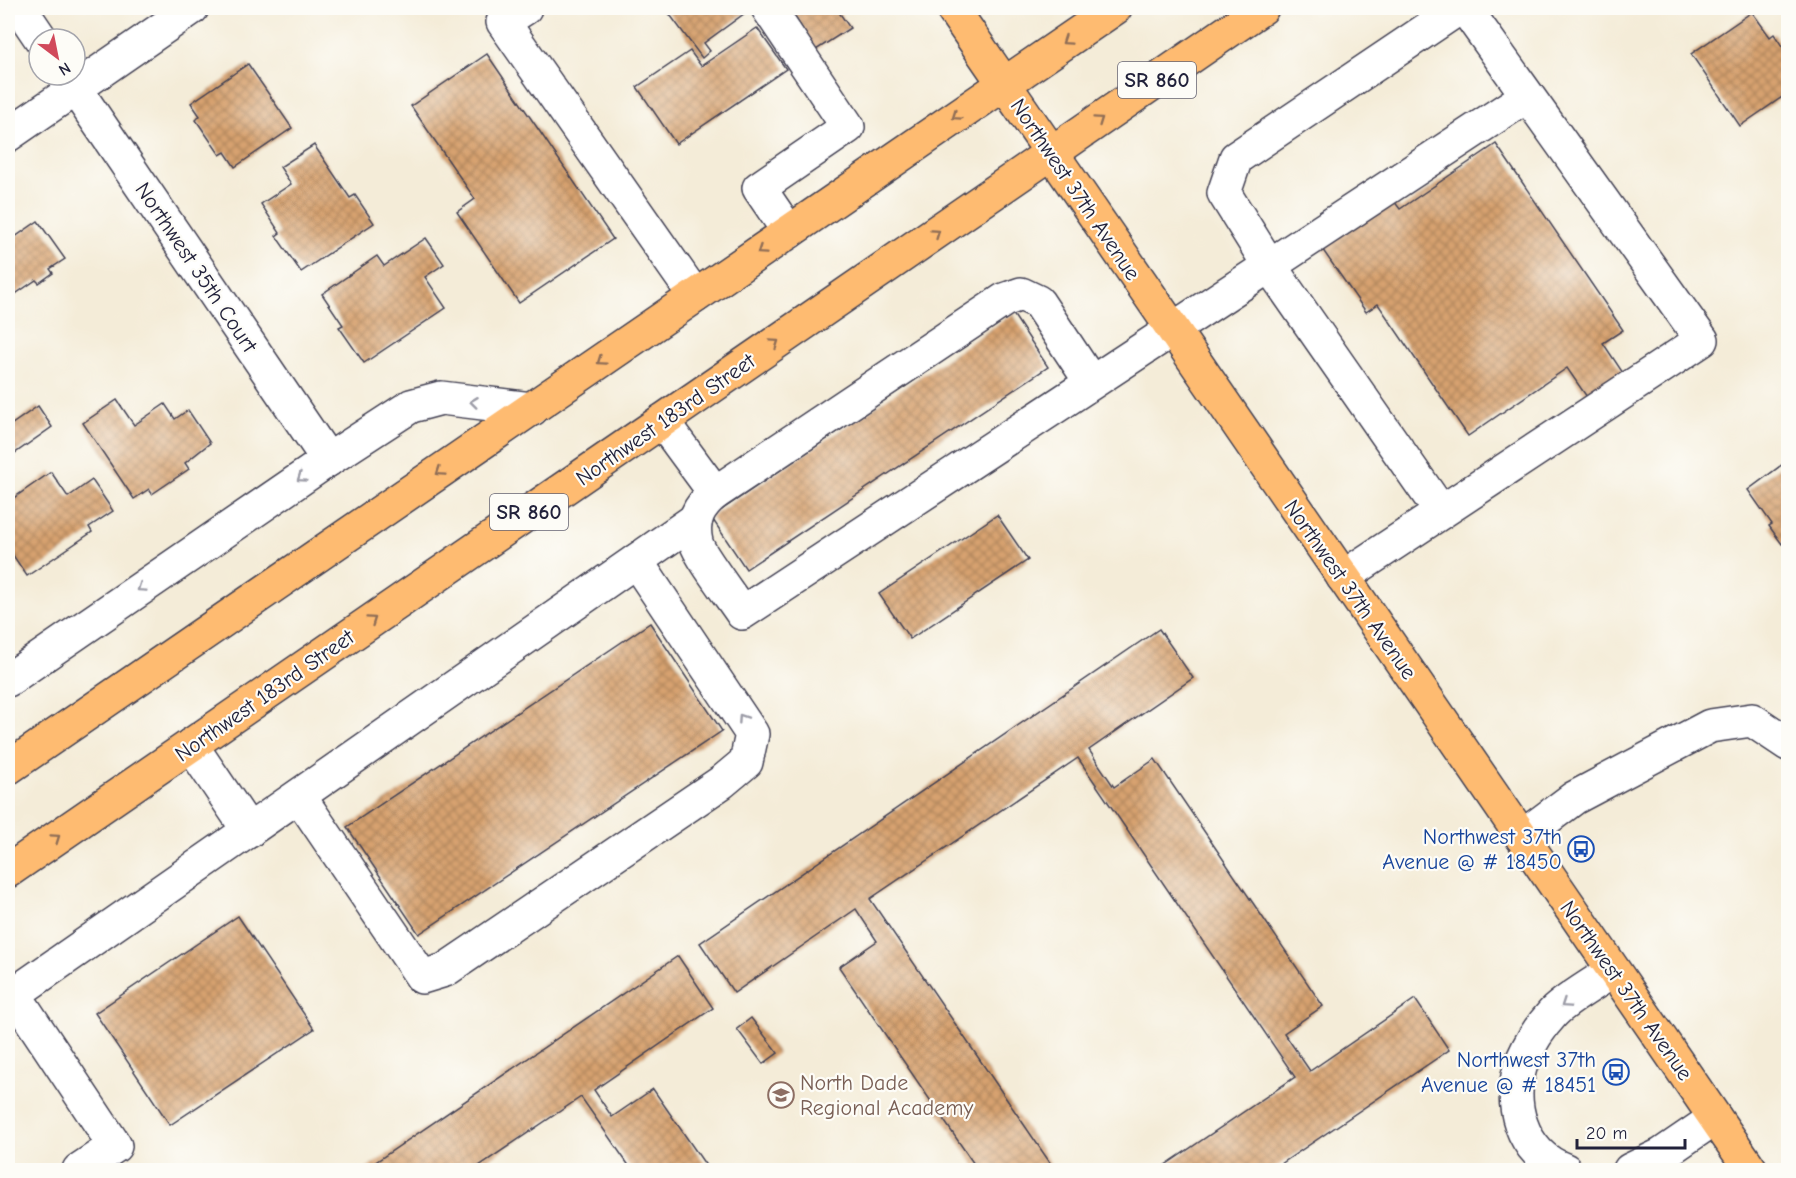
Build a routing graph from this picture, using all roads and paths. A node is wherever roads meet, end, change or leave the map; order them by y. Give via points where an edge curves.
1 (20, 8) edge
2 (192, 8) edge
3 (768, 8) edge
4 (952, 8) edge
5 (1115, 8) edge
6 (1262, 8) edge
7 (1459, 8) edge
8 (1465, 8) edge
9 (514, 15) edge
10 (33, 27) edge
11 (87, 72) edge
12 (1004, 83) junction
13 (65, 87) edge
14 (74, 87) edge
15 (1527, 96) junction
16 (8, 135) edge
17 (1051, 153) junction
18 (789, 232) junction
19 (1269, 265) junction
20 (695, 296) junction
21 (1171, 328) junction
22 (1091, 382) junction
23 (532, 409) junction
24 (662, 421) junction
25 (328, 460) junction
26 (715, 493) junction
27 (1441, 512) junction
28 (696, 519) junction
29 (636, 561) junction
30 (1342, 577) junction
31 (8, 680) edge
32 (1788, 744) edge
33 (191, 745) junction
34 (8, 768) edge
35 (299, 796) junction
36 (249, 831) junction
37 (1522, 837) junction
38 (8, 871) edge
39 (1614, 971) junction
40 (1715, 1118) junction
41 (79, 1170) edge
42 (1565, 1170) edge
43 (1630, 1170) edge
44 (1751, 1170) edge

1 - 10 street
2 - 11 street
3 - 18 street via 848,127 759,188
4 - 12 main road, Northwest 37th Avenue
5 -> 12 main road
17 -> 6 main road, Northwest 183rd Street / SR 860
7 - 19 street via 1236,159 1224,193
8 - 15 street
9 - 20 street
12 - 17 main road, Northwest 37th Avenue
12 -> 18 main road
13 - 16 street
14 - 25 street, Northwest 35th Court
15 - 19 street
15 - 27 street via 1702,340
17 - 21 main road, Northwest 37th Avenue
24 -> 17 main road, Northwest 183rd Street / SR 860
18 -> 20 main road
19 - 21 street
19 - 27 street
20 -> 23 main road
21 - 22 street
21 - 30 main road, Northwest 37th Avenue
22 - 26 street via 1038,302 1021,294 1004,300
22 - 28 street via 742,614 696,544
23 -> 25 street via 441,398 411,406
23 -> 34 main road
24 - 26 street
33 -> 24 main road, Northwest 183rd Street / SR 860
25 -> 31 street
26 - 28 street via 701,504
27 - 30 street
28 - 29 street
29 - 35 street
35 -> 29 street via 422,977 445,970 722,782 746,762 752,734
30 - 37 main road, Northwest 37th Avenue
32 - 37 street via 1752,720 1710,726 1574,798
33 - 36 street
38 -> 33 main road, Northwest 183rd Street / SR 860
35 - 36 street
36 - 41 street via 14,994 115,1146
37 - 39 main road, Northwest 37th Avenue
39 - 40 main road, Northwest 37th Avenue
39 -> 42 street via 1554,1011 1523,1060 1516,1087 1517,1113 1526,1139 1538,1153
40 - 43 street via 1661,1155
40 - 44 main road, Northwest 37th Avenue

